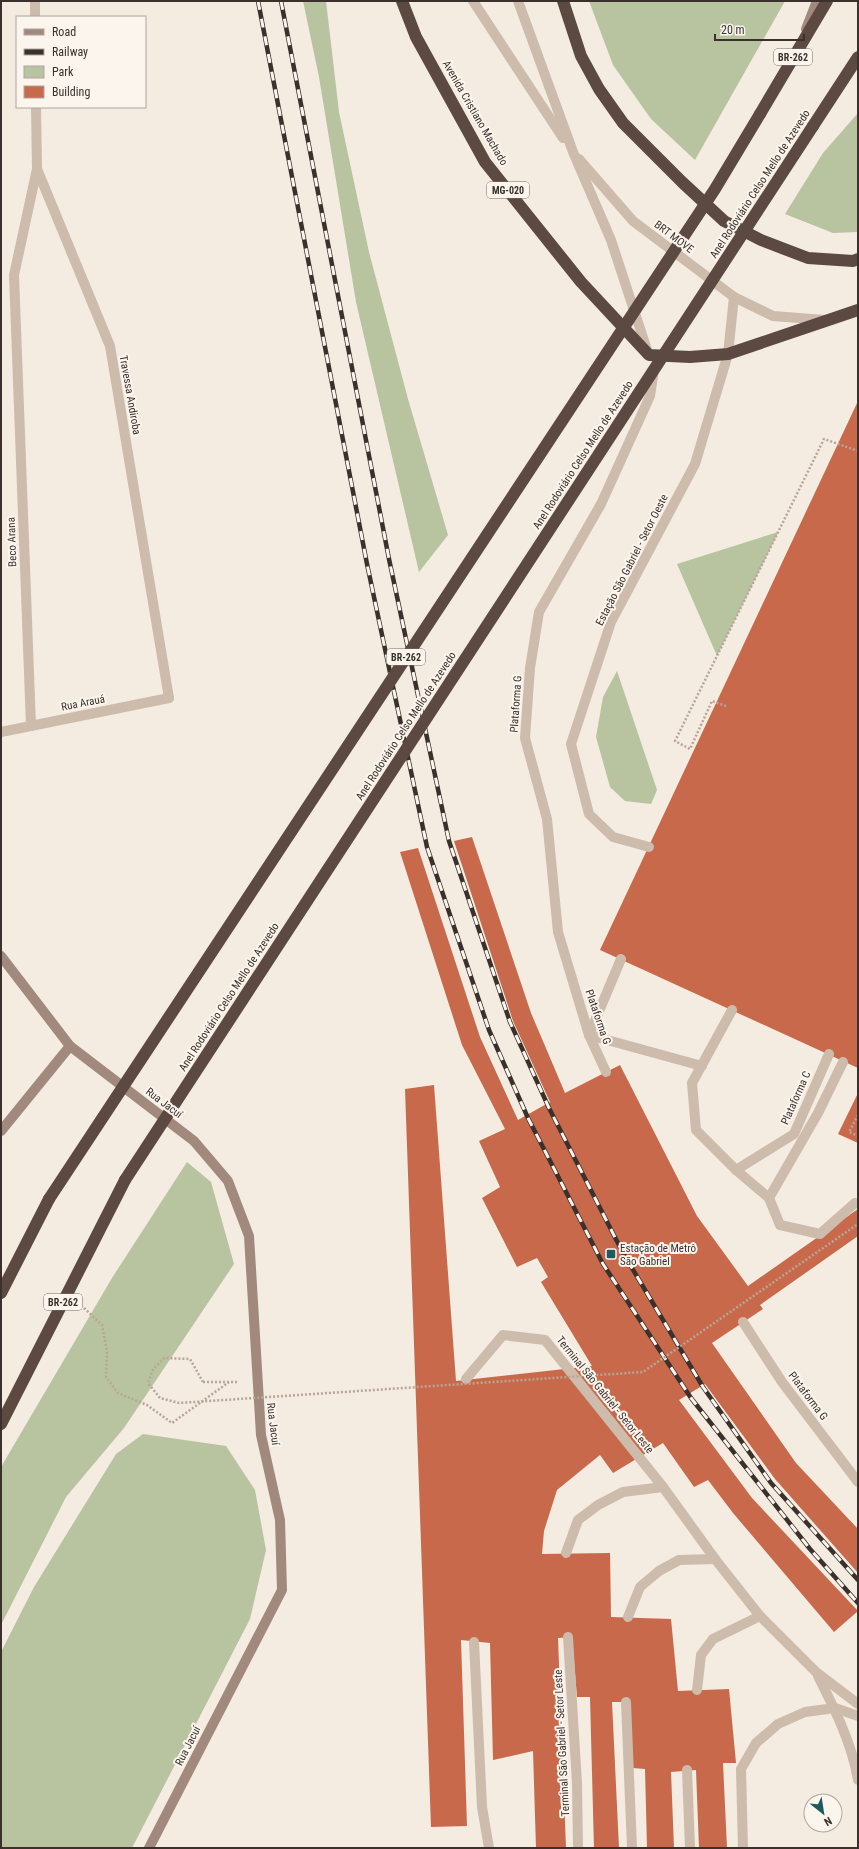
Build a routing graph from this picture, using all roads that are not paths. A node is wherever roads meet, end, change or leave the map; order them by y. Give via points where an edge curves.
1 (35, 1) edge
2 (402, 1) edge
3 (473, 1) edge
4 (518, 1) edge
5 (563, 1) edge
6 (817, 1) edge
7 (827, 1) edge
8 (35, 16) edge
9 (799, 46) junction
10 (858, 57) edge
11 (36, 108) edge
12 (573, 152) junction
13 (37, 169) junction
14 (858, 259) edge
15 (734, 296) junction
16 (858, 310) edge
17 (829, 320) junction
18 (728, 354) junction
19 (649, 355) junction
20 (169, 698) joint
21 (32, 726) junction
22 (1, 732) edge
23 (649, 847) dead end
24 (1, 956) edge
25 (621, 959) dead end
26 (732, 1010) dead end
27 (589, 1034) junction
28 (70, 1046) junction
29 (829, 1054) dead end
30 (843, 1062) dead end
31 (702, 1066) junction
32 (606, 1072) dead end
33 (1, 1131) edge
34 (736, 1170) junction
35 (769, 1198) junction
36 (855, 1203) dead end
37 (1, 1293) edge
38 (743, 1322) dead end
39 (466, 1379) dead end
40 (1, 1424) edge
41 (858, 1482) edge
42 (663, 1487) junction
43 (566, 1554) dead end
44 (715, 1560) junction
45 (760, 1616) junction
46 (628, 1617) dead end
47 (568, 1637) dead end
48 (474, 1642) dead end
49 (816, 1672) junction
50 (697, 1690) dead end
51 (626, 1702) dead end
52 (858, 1704) edge
53 (834, 1708) junction
54 (858, 1716) edge
55 (688, 1770) dead end
56 (858, 1780) edge
57 (149, 1848) edge
58 (489, 1848) edge
59 (578, 1848) edge
60 (632, 1848) edge
61 (690, 1848) edge
62 (743, 1848) edge

1 - 8 street
2 - 19 highway, Avenida Cristiano Machado / MG-020 via 416,37 485,162 581,282
3 - 12 street, BRT MOVE
4 - 12 street, BRT MOVE
5 - 14 highway via 581,56 599,89 623,123 724,221 761,240 808,258 853,261
6 - 9 street, BR-262
7 - 9 highway, BR-262
9 - 37 highway, BR-262, bridge via 715,190 49,1199
10 - 40 highway, Anel Rodoviário Celso Mello de Azevedo / BR-262, bridge via 125,1180
11 - 13 street, Travessa Andiroba
12 - 15 street, BRT MOVE via 633,221
12 - 19 street via 611,240
13 - 20 street, Travessa Andiroba via 110,346
13 - 21 street, Beco Arana via 14,275
15 - 17 street, BRT MOVE via 773,316
15 - 18 street, Estação São Gabriel - Setor Oeste
16 - 17 highway
17 - 18 highway
18 - 19 highway via 690,357
18 - 23 street, Estação São Gabriel - Setor Oeste via 695,464 611,622 571,744 589,814 613,837
19 - 27 street, Plataforma G via 654,372 650,396 600,504 539,612 530,676 525,738 547,819 558,932
20 - 21 street, Rua Arauá
21 - 22 street, Rua Arauá
24 - 28 street, Rua Jacuí
25 - 27 street
26 - 31 street
27 - 31 street
27 - 32 street, Plataforma G
28 - 33 street
28 - 57 street, Rua Jacuí via 194,1141 228,1181 249,1236 261,1435 280,1520 282,1590
29 - 34 street, Plataforma C via 794,1134
30 - 35 street via 818,1113
31 - 34 street via 692,1083 696,1130
34 - 35 street
35 - 36 street via 780,1225 820,1234
38 - 41 street, Plataforma G via 782,1382
39 - 42 street, Terminal São Gabriel - Setor Leste via 503,1335 544,1340
42 - 43 street via 623,1492 598,1505 578,1520
42 - 44 street, Terminal São Gabriel - Setor Leste
44 - 45 street, Terminal São Gabriel - Setor Leste
44 - 46 street via 678,1560 659,1571 640,1587
45 - 49 street, Terminal São Gabriel - Setor Leste
45 - 50 street via 713,1639 701,1655
47 - 59 street, Terminal São Gabriel - Setor Leste via 577,1783
48 - 58 street via 482,1807
49 - 52 street, Terminal São Gabriel - Setor Leste
49 - 53 street, Terminal São Gabriel - Setor Leste
51 - 60 street
53 - 54 street
53 - 56 street, Terminal São Gabriel - Setor Leste
53 - 62 street via 798,1715 778,1724 756,1743 741,1769
55 - 61 street

